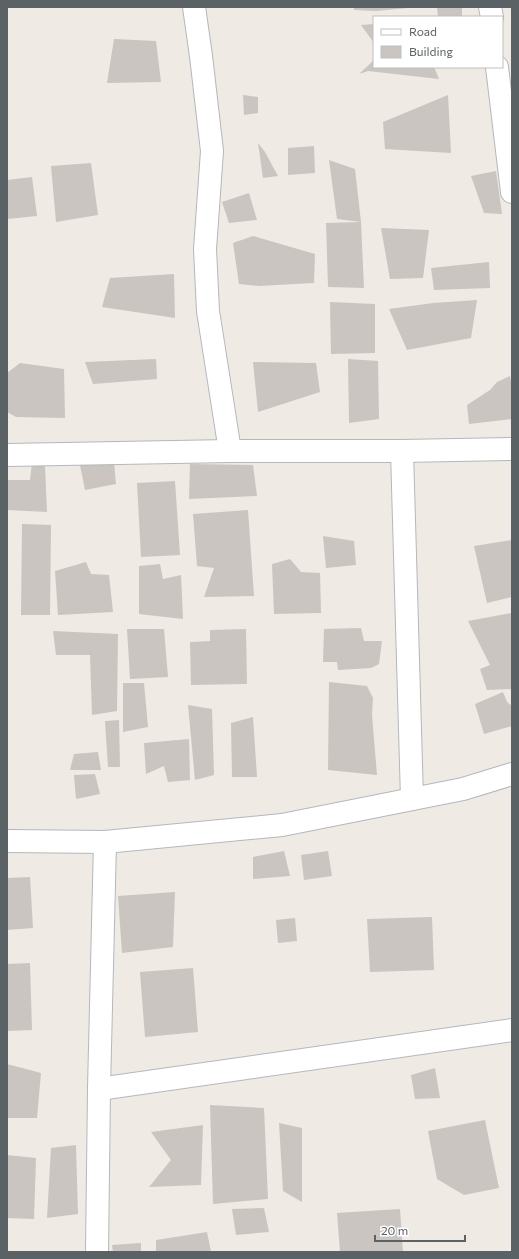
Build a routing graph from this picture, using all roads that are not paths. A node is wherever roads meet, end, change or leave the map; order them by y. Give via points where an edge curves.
1 (194, 7) edge
2 (497, 68) edge
3 (512, 192) edge
4 (512, 448) edge
5 (230, 451) junction
6 (402, 451) junction
7 (7, 455) edge
8 (512, 774) edge
9 (412, 798) junction
10 (7, 841) edge
11 (105, 842) junction
12 (512, 1030) edge
13 (99, 1089) junction
14 (97, 1252) edge

1 - 5 street via 212,151 205,249 208,311
2 - 3 street
4 - 6 street
5 - 6 street
5 - 7 street
6 - 9 street
8 - 9 street via 463,789
9 - 11 street via 282,825
10 - 11 street
11 - 13 street
12 - 13 street
13 - 14 street

